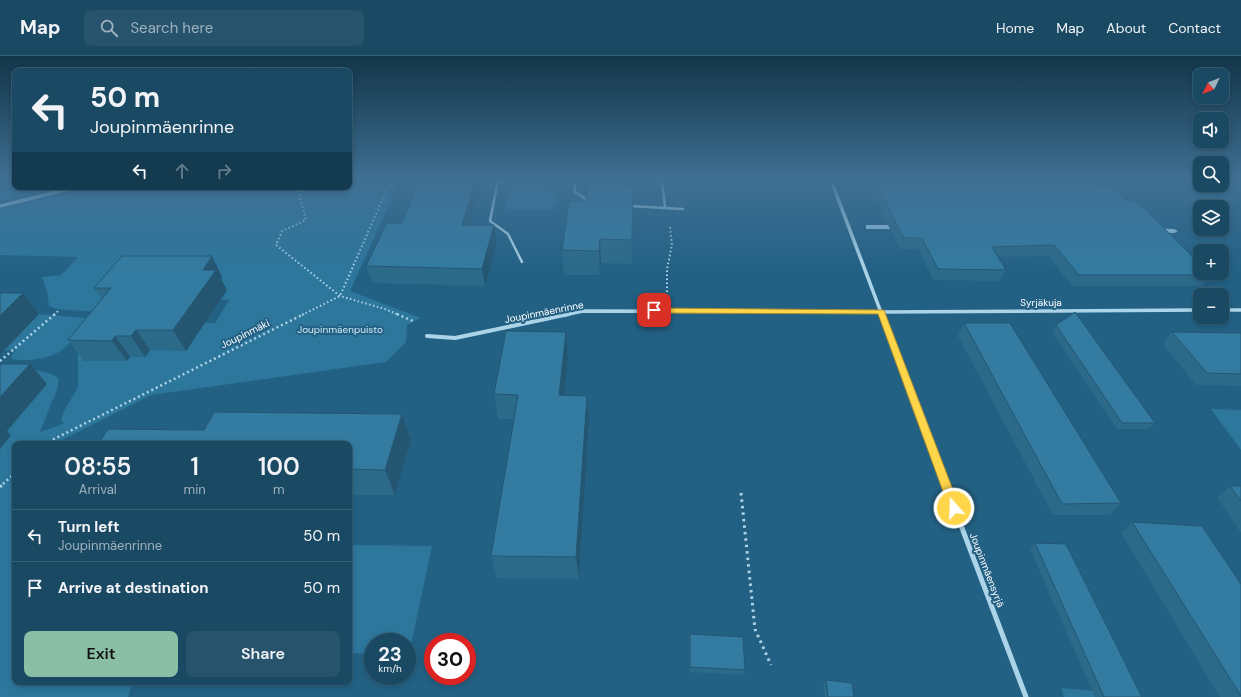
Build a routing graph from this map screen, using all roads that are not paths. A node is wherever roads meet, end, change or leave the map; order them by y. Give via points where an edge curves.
1 (492, 210) edge
2 (842, 210) edge
3 (522, 262) dead end
4 (1193, 310) edge
5 (1229, 310) edge
6 (1241, 310) edge
7 (881, 312) junction
8 (427, 336) road end
9 (1026, 697) edge

1 - 3 lane via 490,221 508,234
2 - 7 street, Joupinmäensyrjä
4 - 7 street, Syrjäkuja
5 - 6 street
7 - 8 street, Joupinmäenrinne via 583,311 455,338
7 - 9 street, Joupinmäensyrjä

